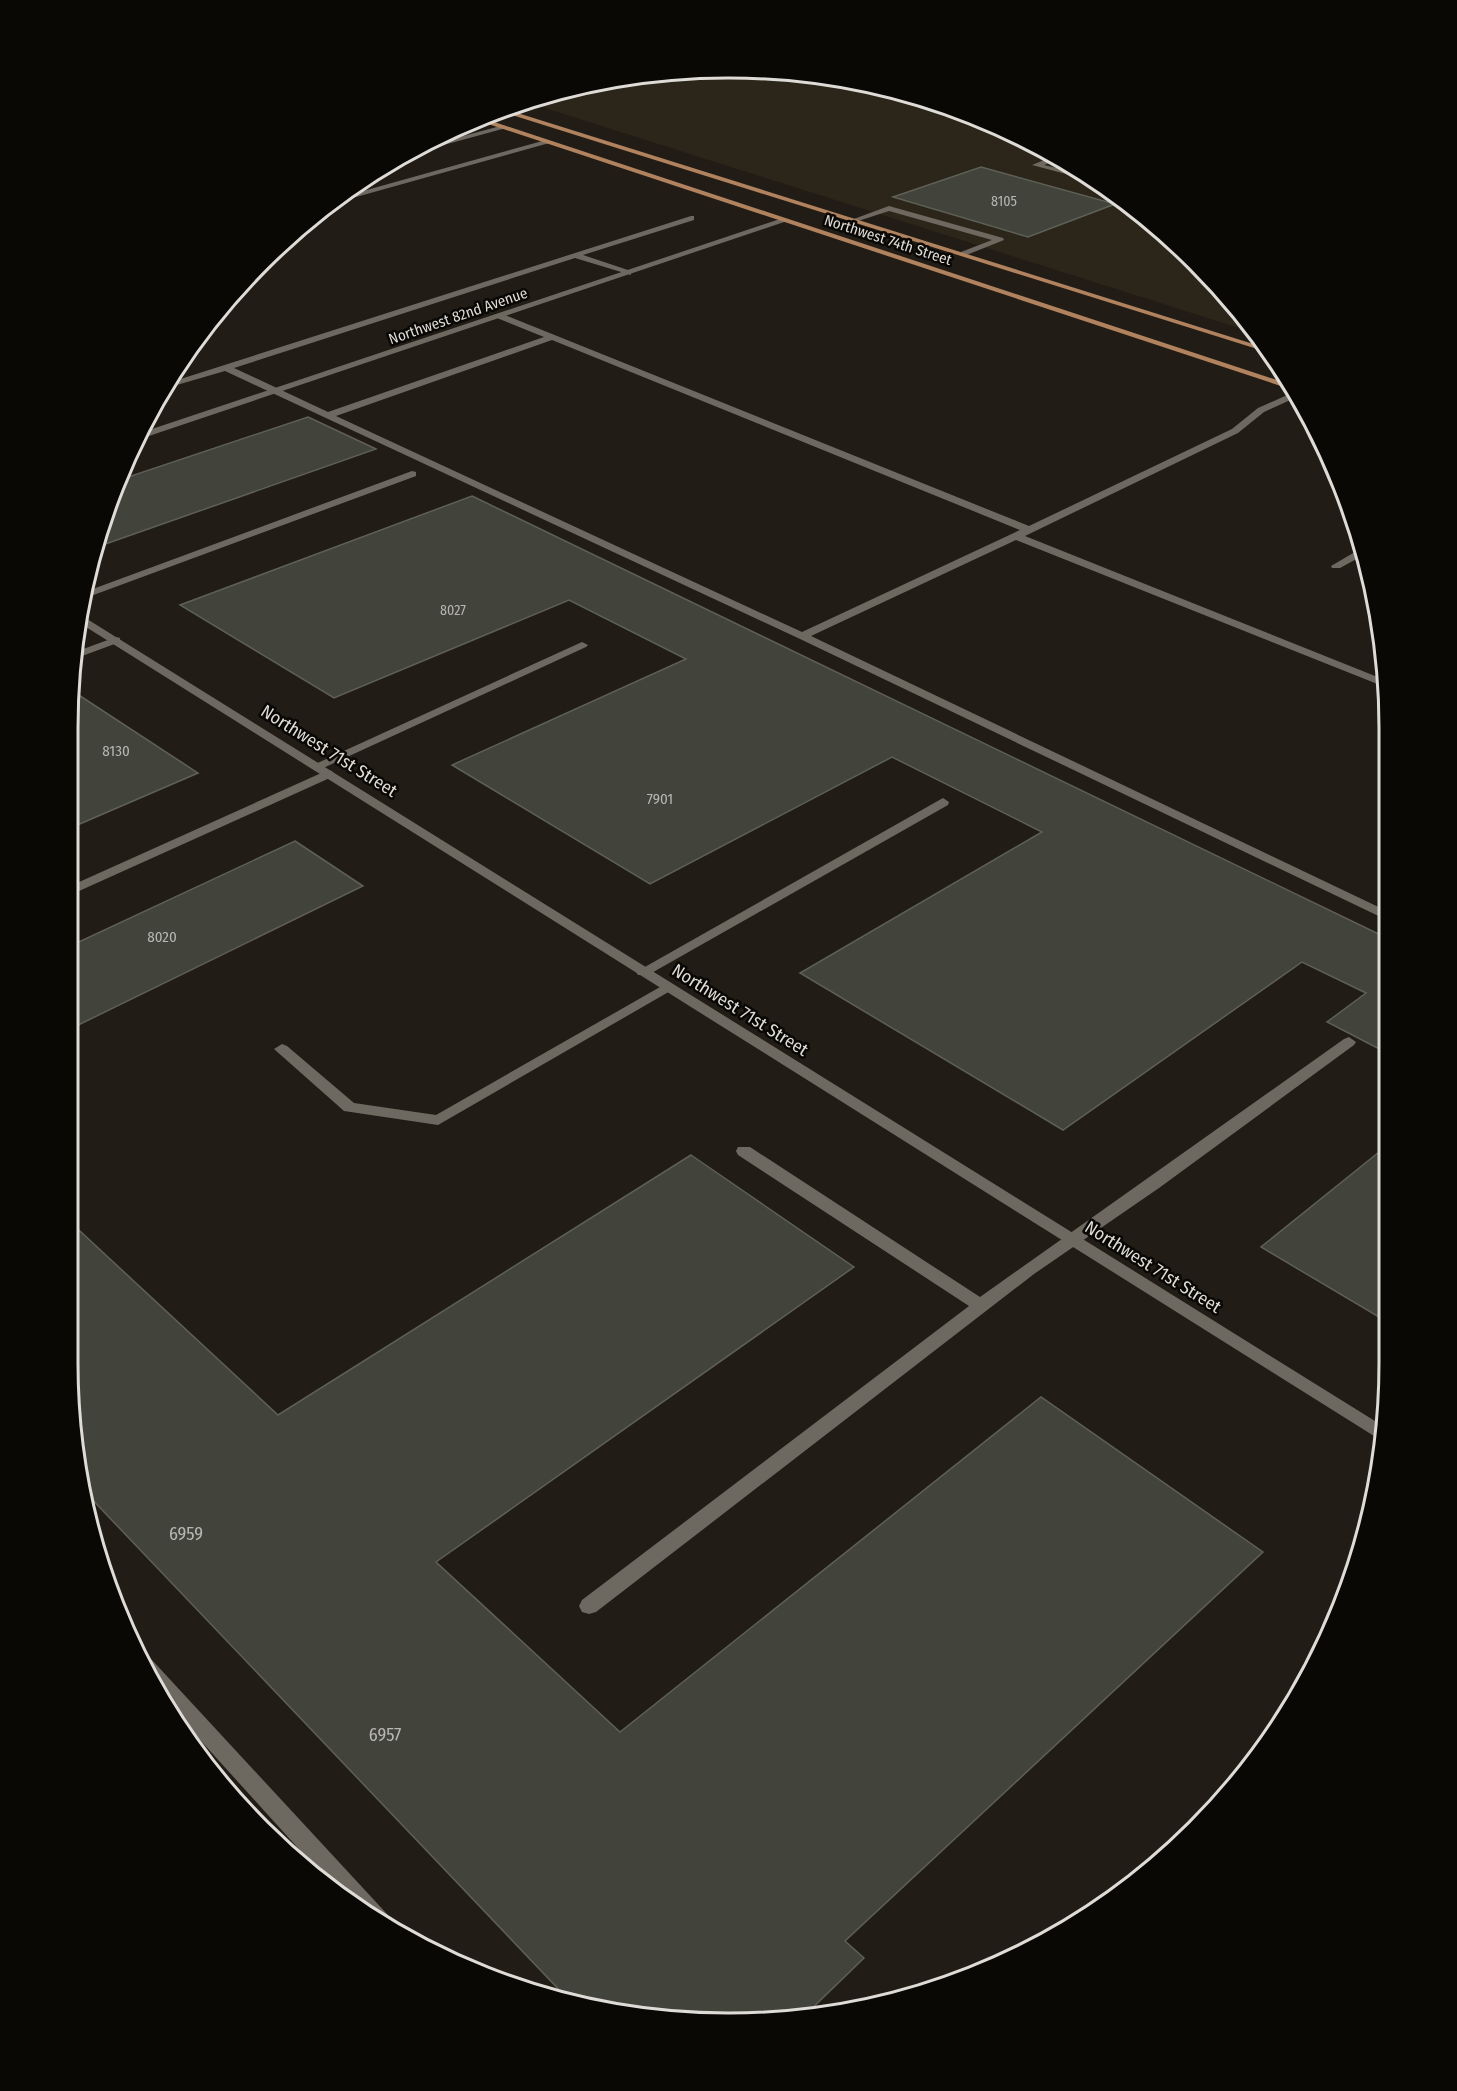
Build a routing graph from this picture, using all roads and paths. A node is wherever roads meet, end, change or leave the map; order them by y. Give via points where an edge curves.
1 (515, 114) edge
2 (491, 124) edge
3 (504, 128) junction
4 (549, 142) junction
5 (443, 144) edge
6 (1047, 161) edge
7 (1066, 173) edge
8 (356, 196) edge
9 (691, 218) dead end
10 (786, 220) junction
11 (855, 220) junction
12 (964, 254) junction
13 (575, 255) junction
14 (628, 273) junction
15 (500, 316) junction
16 (553, 337) junction
17 (1255, 347) edge
18 (226, 368) junction
19 (178, 383) edge
20 (1280, 384) edge
21 (276, 391) junction
22 (1288, 397) edge
23 (329, 415) junction
24 (149, 433) edge
25 (412, 474) dead end
26 (1029, 530) junction
27 (1016, 536) junction
28 (1355, 555) edge
29 (1336, 566) dead end
30 (92, 593) edge
31 (87, 622) edge
32 (802, 636) junction
33 (116, 640) junction
34 (582, 645) dead end
35 (83, 653) edge
36 (1377, 681) edge
37 (323, 770) junction
38 (943, 802) dead end
39 (78, 887) edge
40 (1379, 912) edge
41 (643, 972) junction
42 (667, 987) junction
43 (1349, 1042) dead end
44 (282, 1049) dead end
45 (744, 1151) dead end
46 (1071, 1239) junction
47 (981, 1306) junction
48 (1375, 1430) edge
49 (589, 1606) dead end
50 (165, 1688) edge
51 (352, 1892) edge

1 - 11 main road, Northwest 74th Street
2 - 3 main road, Northwest 74th Street
3 - 4 main road, Northwest 74th Street
3 - 5 street
4 - 8 street
4 - 10 main road, Northwest 74th Street
6 - 7 street via 1036,165
9 - 13 street
10 - 14 street, Northwest 82nd Avenue
10 - 20 main road, Northwest 74th Street
11 - 12 main road, Northwest 74th Street
11 - 12 street via 889,208 1000,240
12 - 17 main road, Northwest 74th Street
13 - 14 street
13 - 18 street
14 - 15 street, Northwest 82nd Avenue
15 - 16 street
15 - 21 street, Northwest 82nd Avenue
16 - 23 street
16 - 26 street
18 - 19 street
18 - 21 street
21 - 23 street
21 - 24 street, Northwest 82nd Avenue
22 - 26 street via 1261,410 1235,431
23 - 32 street
25 - 30 street
26 - 27 street
27 - 32 street
27 - 36 street
28 - 29 street
31 - 33 street, Northwest 71st Street
32 - 40 street
33 - 35 street
33 - 37 street, Northwest 71st Street
34 - 37 street
37 - 39 street
37 - 41 street, Northwest 71st Street
38 - 41 street
41 - 42 street, Northwest 71st Street
42 - 44 street via 438,1120 349,1107
42 - 46 street, Northwest 71st Street
43 - 46 street
45 - 47 street
46 - 47 street
46 - 48 street, Northwest 71st Street
47 - 49 street
50 - 51 street

